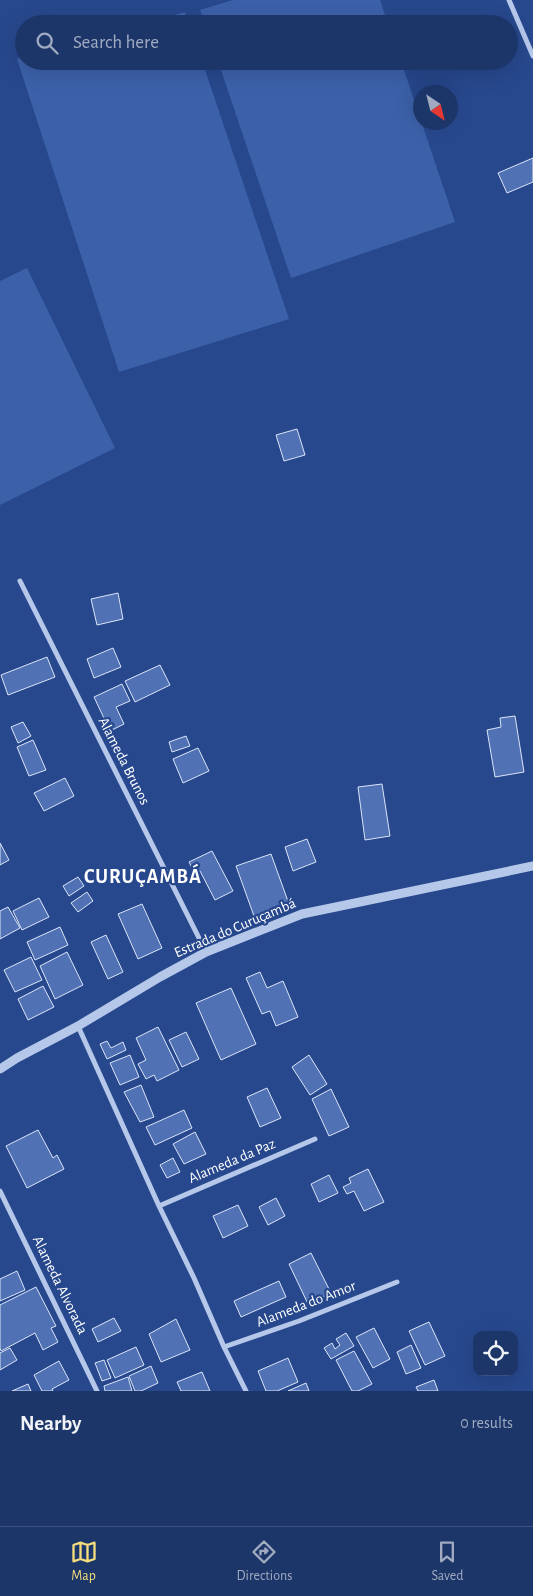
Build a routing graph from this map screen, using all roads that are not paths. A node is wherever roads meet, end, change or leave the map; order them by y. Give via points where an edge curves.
1 (509, 0) edge
2 (515, 15) edge
3 (518, 21) edge
4 (533, 56) edge
5 (20, 581) dead end
6 (533, 866) edge
7 (206, 952) junction
8 (78, 1026) junction
9 (0, 1069) edge
10 (315, 1139) dead end
11 (0, 1191) edge
12 (159, 1206) junction
13 (397, 1282) dead end
14 (224, 1347) junction
15 (97, 1391) edge
16 (246, 1391) edge

1 - 2 street
3 - 4 street
5 - 7 street, Alameda Brunos
6 - 7 street, Estrada do Curuçambá via 302,914
7 - 8 street, Estrada do Curuçambá
8 - 9 street, Estrada do Curuçambá
8 - 12 street
10 - 12 street, Alameda da Paz
11 - 15 street, Alameda Alvorada
12 - 14 street
13 - 14 street, Alameda do Amor
14 - 16 street

